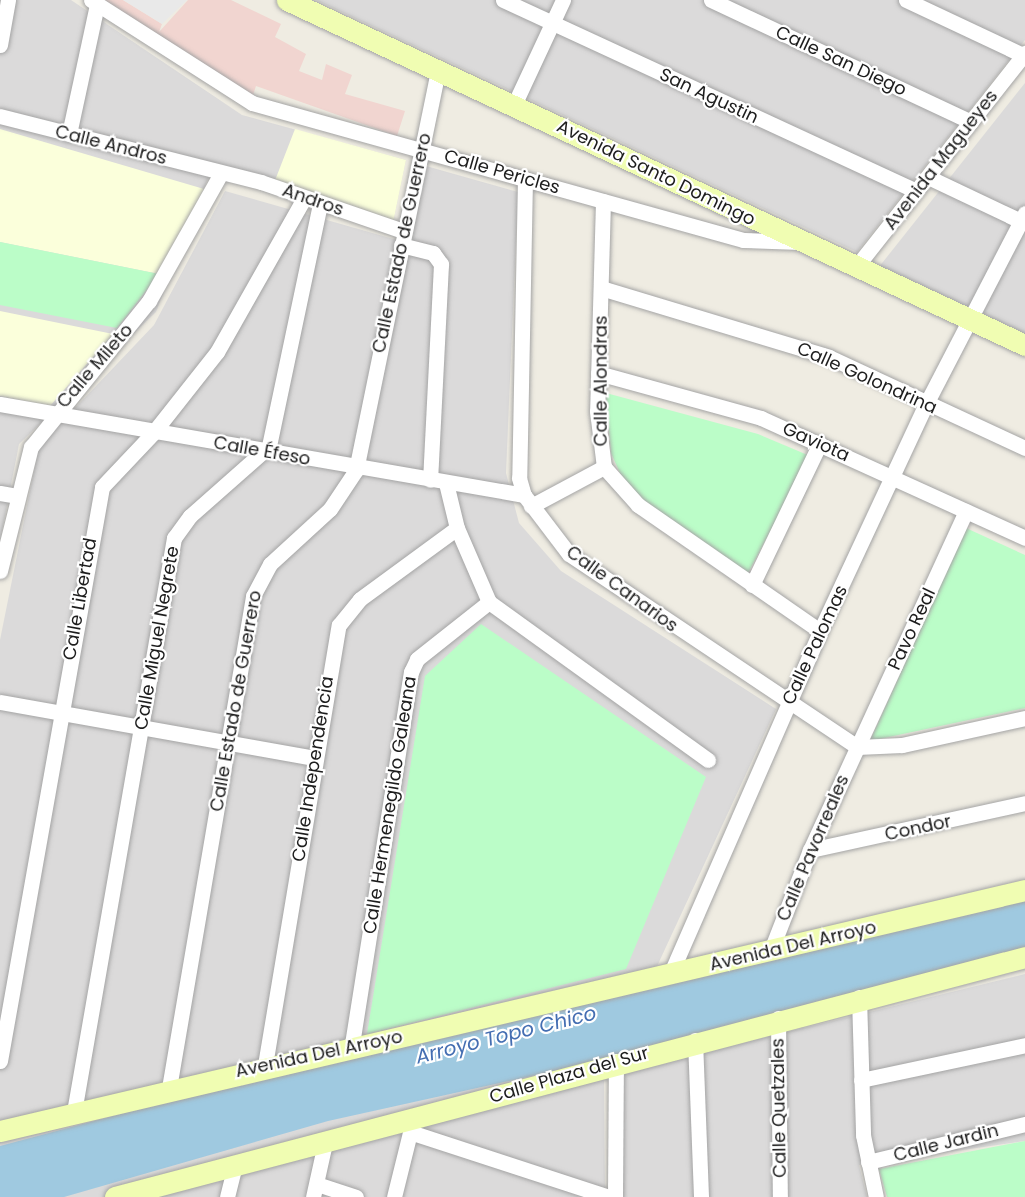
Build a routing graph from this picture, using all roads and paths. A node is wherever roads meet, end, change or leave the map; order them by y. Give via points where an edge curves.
1 (8, 0) edge
2 (287, 0) edge
3 (503, 0) edge
4 (563, 0) edge
5 (711, 0) edge
6 (906, 0) edge
7 (94, 2) edge
8 (551, 23) junction
9 (0, 45) edge
10 (1024, 54) edge
11 (438, 69) junction
12 (514, 105) junction
13 (0, 116) edge
14 (971, 122) junction
15 (69, 134) junction
16 (422, 149) junction
17 (221, 173) junction
18 (928, 177) junction
19 (525, 179) junction
20 (916, 191) junction
21 (304, 198) junction
22 (603, 201) junction
23 (320, 204) junction
24 (1023, 219) edge
25 (402, 238) junction
26 (800, 242) junction
27 (856, 267) junction
28 (601, 288) junction
29 (971, 320) junction
30 (1025, 345) edge
31 (598, 373) junction
32 (0, 404) edge
33 (926, 404) junction
34 (52, 415) junction
35 (153, 433) junction
36 (820, 442) junction
37 (1025, 448) edge
38 (267, 450) junction
39 (604, 467) junction
40 (356, 470) junction
41 (892, 477) junction
42 (430, 480) junction
43 (446, 483) junction
44 (0, 493) edge
45 (16, 496) junction
46 (527, 501) junction
47 (966, 512) junction
48 (457, 528) junction
49 (1025, 538) edge
50 (0, 571) edge
51 (752, 585) junction
52 (489, 602) junction
53 (820, 631) junction
54 (0, 702) edge
55 (787, 704) junction
56 (60, 712) junction
57 (1025, 718) edge
58 (142, 726) junction
59 (228, 742) junction
60 (857, 747) junction
61 (314, 758) junction
62 (708, 760) dead end
63 (1025, 803) edge
64 (810, 850) junction
65 (1025, 890) edge
66 (771, 950) junction
67 (1025, 957) edge
68 (670, 975) junction
69 (860, 997) junction
70 (5, 1005) edge
71 (778, 1018) junction
72 (695, 1040) junction
73 (352, 1044) junction
74 (1025, 1045) edge
75 (0, 1061) edge
76 (616, 1061) junction
77 (265, 1065) junction
78 (861, 1080) junction
79 (169, 1088) junction
80 (74, 1112) junction
81 (1025, 1124) edge
82 (412, 1126) junction
83 (0, 1131) edge
84 (325, 1143) junction
85 (868, 1162) junction
86 (235, 1165) junction
87 (315, 1191) edge
88 (144, 1193) edge
89 (115, 1197) edge
90 (227, 1197) edge
91 (356, 1197) edge
92 (394, 1197) edge
93 (609, 1197) edge
94 (615, 1197) edge
95 (701, 1197) edge
96 (780, 1197) edge
97 (876, 1197) edge

1 - 9 street
2 - 11 street, Avenida Santo Domingo
3 - 8 street, San Agustin
4 - 8 street
5 - 14 street, Calle San Diego
6 - 10 street
7 - 15 street
7 - 16 street, Calle Pericles via 252,103
8 - 12 street
8 - 20 street, San Agustin
10 - 14 street, Avenida Magueyes
11 - 12 street, Avenida Santo Domingo
11 - 16 street, Calle Estado de Guerrero
12 - 26 street, Avenida Santo Domingo
13 - 15 street, Calle Andros
14 - 18 street, Avenida Magueyes
15 - 17 street, Calle Andros
16 - 19 street, Calle Pericles
16 - 25 street, Calle Estado de Guerrero
17 - 21 street, Andros
17 - 34 street, Calle Mileto via 149,301
18 - 20 street, Avenida Magueyes
18 - 24 street
19 - 22 street, Calle Pericles
19 - 46 street via 516,421
20 - 27 street, Avenida Magueyes
21 - 23 street, Andros
21 - 35 street, Calle Libertad via 217,352
22 - 26 street, Calle Pericles via 743,240
22 - 28 street, Calle Alondras
23 - 25 street, Andros
23 - 38 street
24 - 29 street, Calle Palomas
25 - 40 street, Calle Estado de Guerrero
25 - 42 street, Andros via 433,253 441,264
26 - 27 street, Avenida Santo Domingo
27 - 29 street, Avenida Santo Domingo
28 - 31 street, Calle Alondras
28 - 33 street, Calle Golondrina via 795,345
29 - 30 street, Avenida Santo Domingo
29 - 33 street, Calle Palomas
31 - 36 street, Gaviota via 723,406
31 - 39 street, Calle Alondras
32 - 34 street, Calle Éfeso
33 - 37 street, Calle Golondrina
33 - 41 street, Calle Palomas
34 - 35 street, Calle Éfeso
34 - 45 street, Calle Mileto via 31,447
35 - 38 street, Calle Éfeso
35 - 56 street, Calle Libertad via 102,487
36 - 41 street, Gaviota
36 - 51 street
38 - 40 street, Calle Éfeso
38 - 58 street, Calle Miguel Negrete via 190,516 174,538
39 - 46 street
39 - 51 street, Calle Alondras via 638,505
40 - 42 street, Calle Éfeso
40 - 59 street, Calle Estado de Guerrero via 330,509 279,553 257,583
41 - 47 street, Gaviota
41 - 53 street, Calle Palomas
42 - 43 street, Calle Éfeso
43 - 46 street, Calle Éfeso
43 - 48 street
44 - 45 street
45 - 50 street, Calle Mileto
46 - 55 street, Calle Canarios via 576,560
47 - 49 street, Gaviota
47 - 60 street, Pavo Real
48 - 52 street
48 - 61 street, Calle Independencia via 347,612 334,641
51 - 53 street, Calle Alondras
52 - 62 street
52 - 73 street, Calle Hermenegildo Galeana via 417,659 411,672
53 - 55 street, Calle Palomas
54 - 56 street
55 - 60 street, Calle Canarios
55 - 68 street, Calle Palomas
56 - 58 street
56 - 70 street, Calle Libertad
57 - 60 street via 903,745
58 - 59 street
58 - 80 street, Calle Miguel Negrete
59 - 61 street
59 - 79 street, Calle Estado de Guerrero
60 - 64 street, Calle Pavorreales
61 - 77 street, Calle Independencia
63 - 64 street, Condor
64 - 66 street, Calle Pavorreales
65 - 66 street, Avenida Del Arroyo
66 - 68 street, Avenida Del Arroyo
67 - 69 street, Calle Plaza del Sur
68 - 73 street, Avenida Del Arroyo
69 - 71 street, Calle Plaza del Sur
69 - 78 street
70 - 75 street, Calle Libertad
71 - 72 street, Calle Plaza del Sur
71 - 96 street, Calle Quetzales
72 - 76 street, Calle Plaza del Sur
72 - 95 street
73 - 77 street, Avenida Del Arroyo
74 - 78 street
76 - 82 street, Calle Plaza del Sur
76 - 94 street
77 - 79 street, Avenida Del Arroyo
78 - 85 street
79 - 80 street, Avenida Del Arroyo
80 - 83 street, Avenida Del Arroyo
81 - 85 street, Calle Jardin
82 - 84 street, Calle Plaza del Sur
82 - 92 street
82 - 93 street
84 - 86 street, Calle Plaza del Sur
84 - 87 street
85 - 97 street
86 - 88 street, Calle Plaza del Sur
86 - 90 street
87 - 91 street
88 - 89 street, Calle Plaza del Sur

